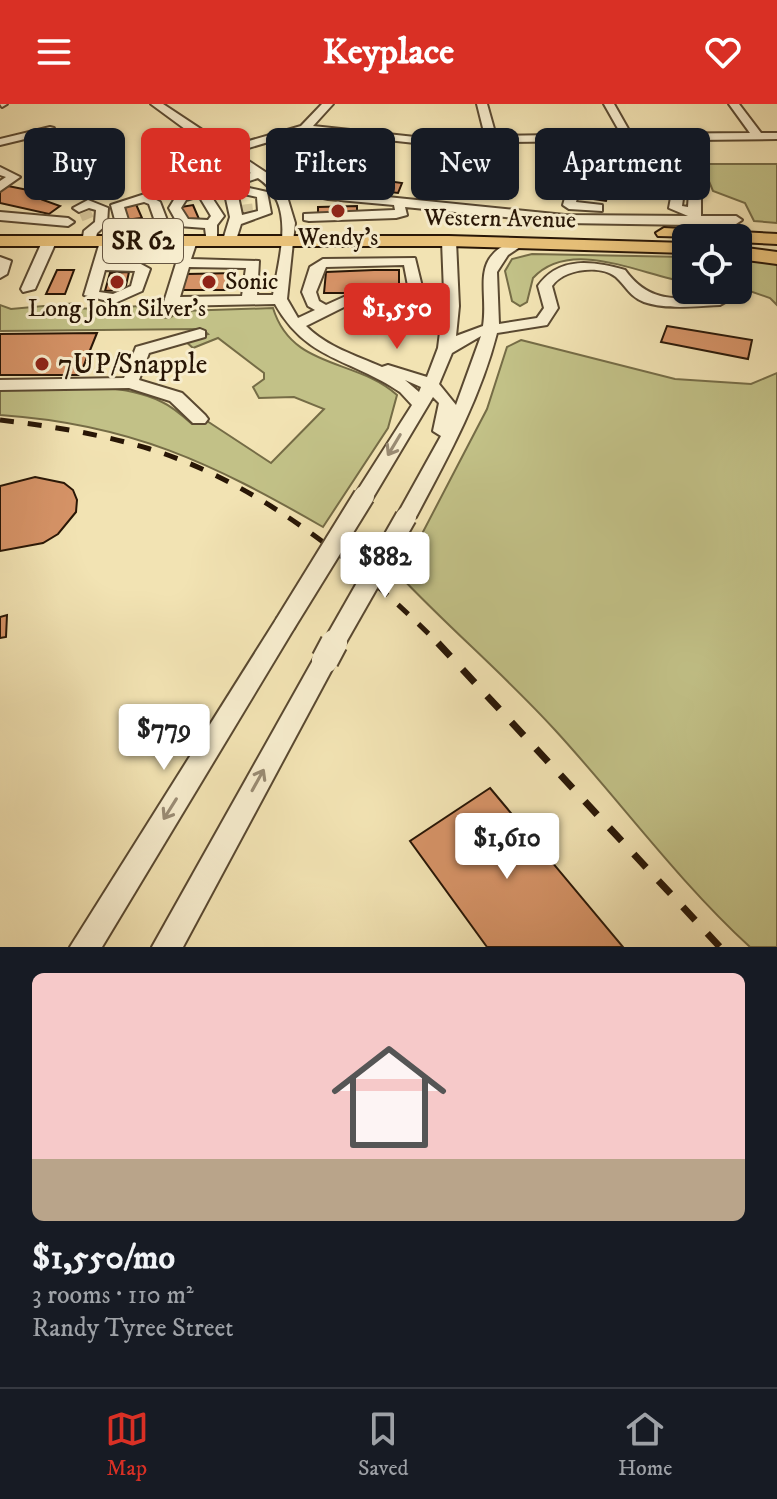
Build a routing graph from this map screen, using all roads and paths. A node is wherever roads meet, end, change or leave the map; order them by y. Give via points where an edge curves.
1 (156, 104) edge
2 (328, 104) edge
3 (482, 104) edge
4 (609, 104) edge
5 (734, 104) edge
6 (190, 128) edge
7 (305, 128) edge
8 (489, 128) edge
9 (622, 128) edge
10 (24, 136) edge
11 (710, 136) edge
12 (758, 136) junction
13 (777, 136) edge
14 (0, 142) edge
15 (250, 168) edge
16 (0, 170) edge
17 (259, 174) junction
18 (266, 178) edge
19 (0, 187) edge
20 (180, 200) edge
21 (208, 200) edge
22 (242, 200) tunnel mouth
23 (284, 200) edge
24 (297, 200) edge
25 (377, 200) edge
26 (570, 200) edge
27 (247, 201) junction
28 (407, 203) junction
29 (287, 205) junction
30 (602, 209) dead end
31 (309, 217) junction
32 (736, 220) dead end
33 (4, 221) edge
34 (68, 222) dead end
35 (505, 229) junction
36 (212, 232) junction
37 (313, 239) junction
38 (230, 240) junction
39 (286, 240) junction
40 (168, 241) junction
41 (190, 241) junction
42 (449, 241) junction
43 (49, 242) junction
44 (107, 242) junction
45 (128, 242) junction
46 (379, 242) junction
47 (519, 243) junction
48 (4, 245) edge
49 (775, 245) edge
50 (672, 248) edge
51 (752, 249) edge
52 (0, 261) edge
53 (379, 262) junction
54 (184, 263) junction
55 (450, 263) junction
56 (99, 266) dead end
57 (0, 274) edge
58 (28, 289) dead end
59 (310, 295) junction
60 (357, 295) junction
61 (417, 296) junction
62 (450, 296) junction
63 (280, 299) junction
64 (249, 300) junction
65 (672, 301) edge
66 (325, 310) junction
67 (295, 326) junction
68 (491, 326) junction
69 (200, 334) dead end
70 (444, 351) junction
71 (349, 361) junction
72 (130, 383) junction
73 (430, 384) junction
74 (0, 385) edge
75 (419, 403) junction
76 (199, 419) dead end
77 (427, 479) junction
78 (85, 947) edge
79 (167, 947) edge

1 - 6 street
2 - 7 street
3 - 8 street
4 - 9 street
5 - 12 street
10 - 14 street
11 - 12 street
12 - 13 street
15 - 17 street
16 - 19 street via 14,177
17 - 18 street
17 - 27 street
20 - 36 street via 175,208 184,223
21 - 36 street via 218,216
22 - 27 street
23 - 29 street
24 - 29 street
25 - 28 street
26 - 30 street via 569,205
27 - 29 street
27 - 38 street
28 - 31 street via 405,217
28 - 32 street via 565,219
29 - 31 street
29 - 31 street via 396,206 403,212
29 - 39 street
33 - 34 street
35 - 37 main road, Western Avenue via 323,232
35 - 42 main road via 467,233
35 - 49 main road, Western Avenue
36 - 38 main road, Western Avenue / SR 62
36 - 41 main road, Western Avenue / SR 62
37 - 39 main road, Western Avenue / SR 62
37 - 46 main road, Western Avenue / SR 62
38 - 39 main road, Western Avenue / SR 62
39 - 63 street
40 - 41 main road, Western Avenue / SR 62
40 - 45 main road, Western Avenue / SR 62
40 - 45 street via 154,202 145,198 117,205
41 - 54 street
42 - 46 main road, Western Avenue / SR 62
42 - 47 main road, Western Avenue / SR 62
42 - 55 street
43 - 44 main road, Western Avenue / SR 62 via 86,224
43 - 48 main road, Western Avenue / SR 62
43 - 58 street
44 - 45 main road, Western Avenue / SR 62
44 - 56 street
46 - 53 street
47 - 50 main road, Western Avenue / SR 62
47 - 68 street via 500,252 489,266
49 - 51 highway
52 - 57 street
53 - 59 street via 319,264
53 - 61 street via 412,262
54 - 64 street via 254,264
54 - 64 street via 171,302
55 - 62 street
55 - 68 street via 458,276 464,311
59 - 60 street
59 - 66 street
60 - 61 street
60 - 66 street
61 - 62 street
62 - 70 street via 451,326
63 - 64 street
63 - 67 street
65 - 68 street via 645,297 608,269 575,267 558,271 545,286 551,308 542,322
66 - 67 street
67 - 71 street
68 - 70 street
68 - 77 street via 478,375
69 - 72 street via 142,350
70 - 73 street
71 - 73 street
71 - 75 street via 403,387
72 - 74 street
72 - 76 street via 176,397
73 - 75 street
73 - 77 street via 448,403 428,457
75 -> 78 street, bridge
79 -> 77 street, bridge

